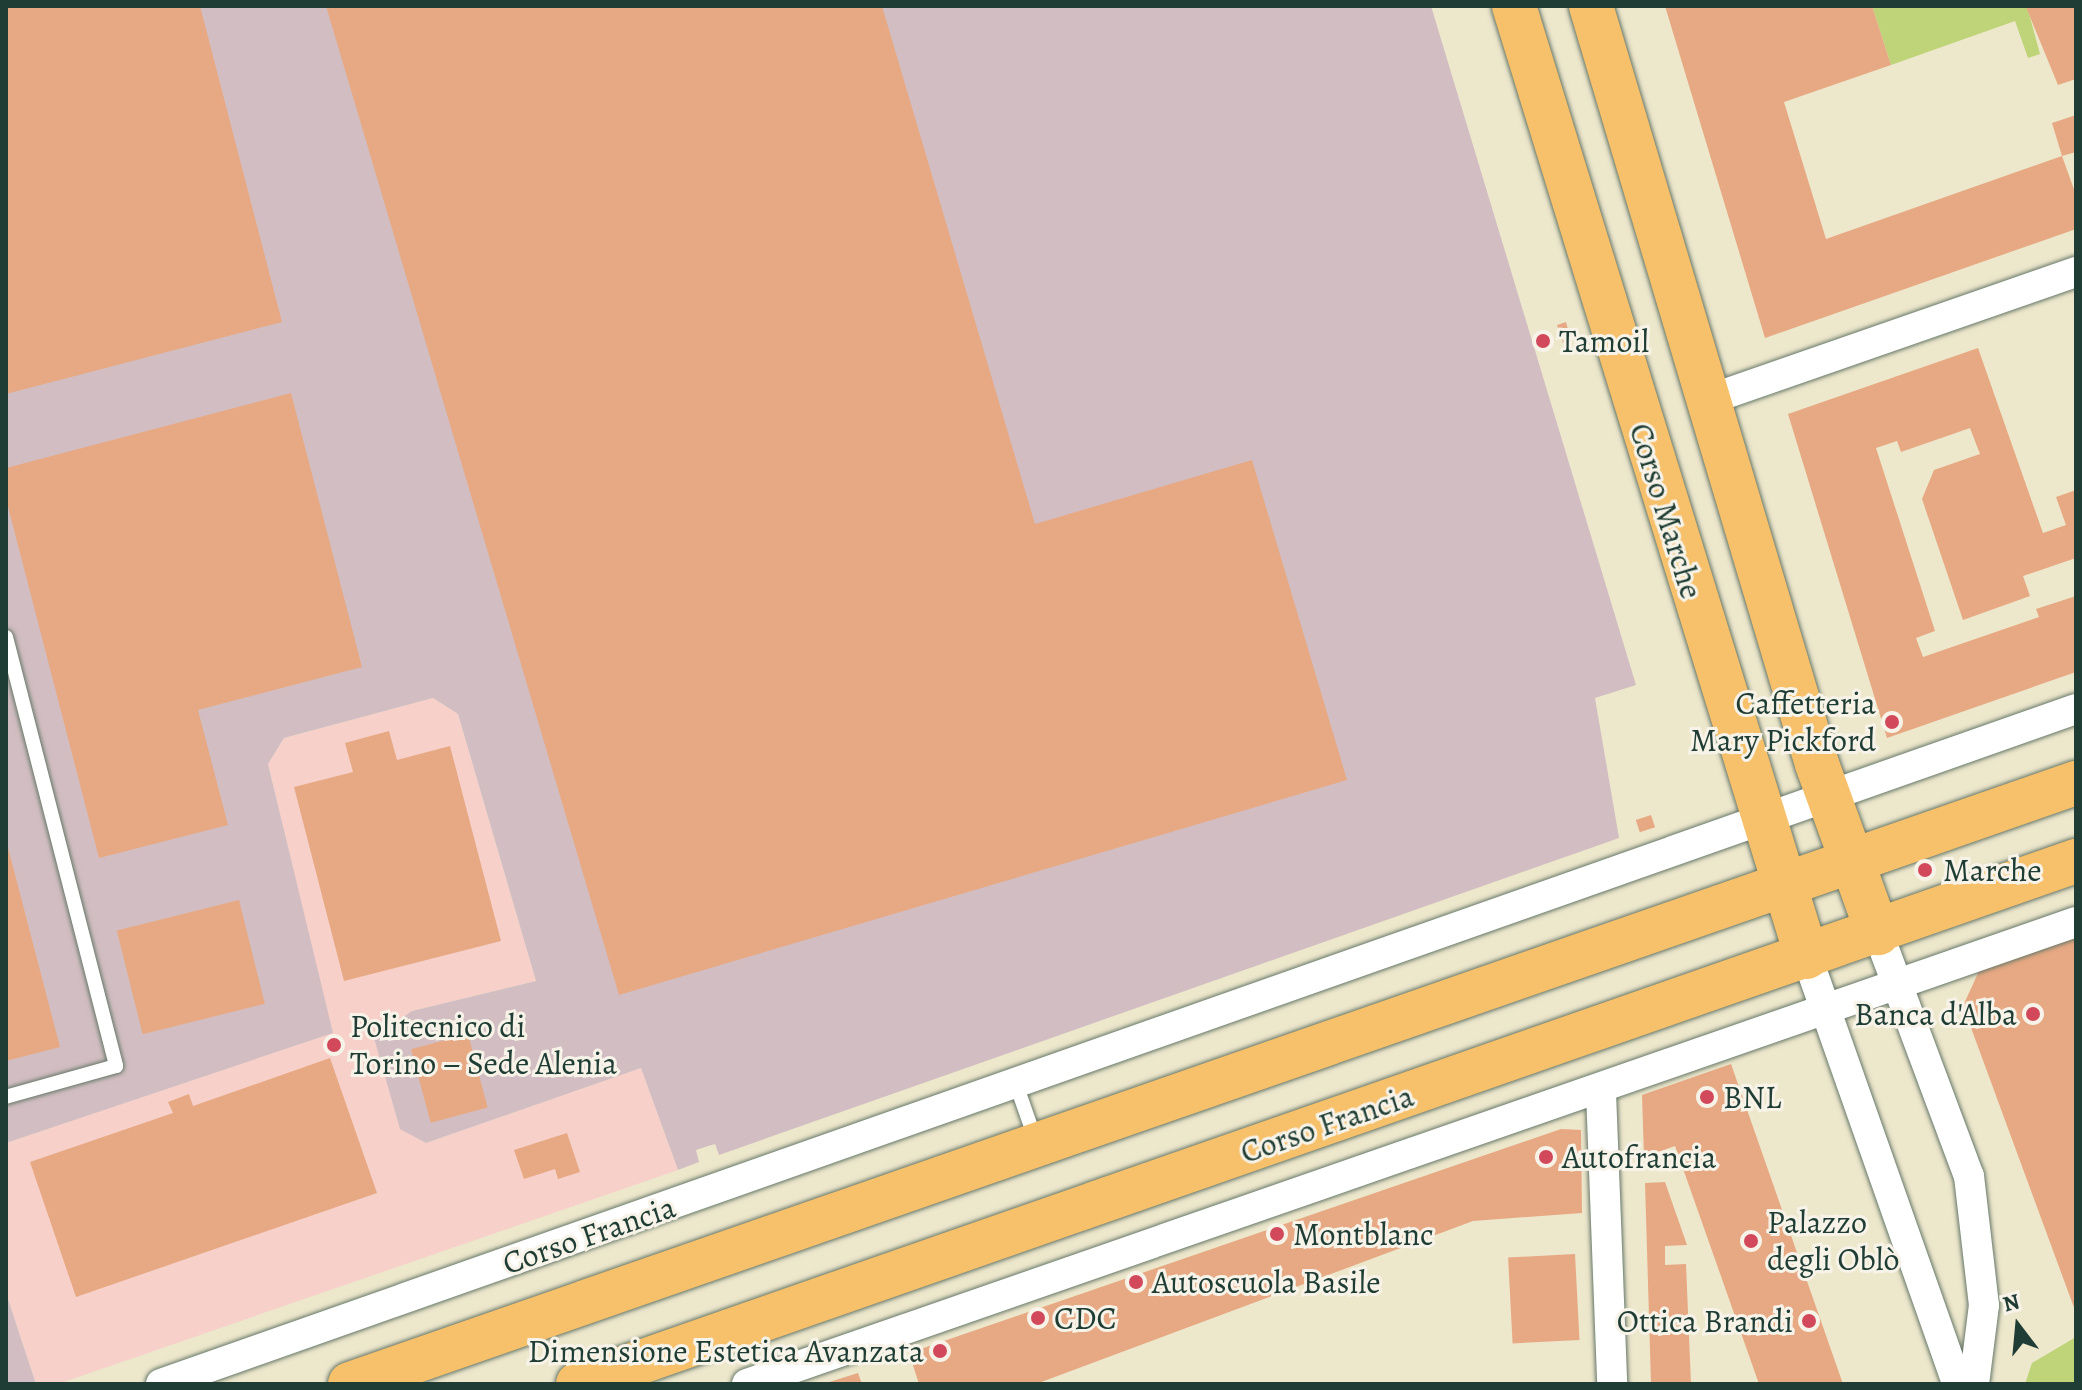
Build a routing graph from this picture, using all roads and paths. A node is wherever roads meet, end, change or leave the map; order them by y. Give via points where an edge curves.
1 (1514, 6) edge
2 (1591, 6) edge
3 (2076, 272) edge
4 (1708, 400) junction
5 (6, 637) edge
6 (2076, 709) edge
7 (2076, 783) edge
8 (1828, 797) junction
9 (1761, 819) junction
10 (2076, 861) edge
11 (1849, 862) junction
12 (1782, 886) junction
13 (2076, 922) edge
14 (1878, 933) junction
15 (1807, 957) junction
16 (1903, 985) junction
17 (1830, 1011) junction
18 (1016, 1084) junction
19 (1601, 1092) junction
20 (6, 1097) edge
21 (1036, 1141) junction
22 (161, 1384) edge
23 (350, 1384) edge
24 (578, 1384) edge
25 (747, 1384) edge
26 (1612, 1384) edge
27 (1957, 1384) edge
28 (1974, 1384) edge

1 - 9 main road, Corso Marche
2 - 4 main road
3 - 4 street
4 - 8 main road
5 - 20 lane via 116,1066
6 - 8 street, Corso Francia
7 - 11 main road, Corso Francia
8 - 9 street, Corso Francia
8 - 11 main road
9 - 12 main road, Corso Marche
9 - 18 street, Corso Francia
10 - 14 main road, Corso Francia
11 - 12 main road, Corso Francia
11 - 14 main road
12 - 15 main road, Corso Marche
12 - 21 main road, Corso Francia
13 - 16 street, Corso Francia
14 - 15 main road, Corso Francia
14 - 16 street
15 - 17 street, Corso Marche
15 - 24 main road, Corso Francia
16 - 17 street, Corso Francia
16 - 28 street via 1969,1176 1981,1239
17 - 19 street, Corso Francia
17 - 27 street
18 - 21 lane
18 - 22 street, Corso Francia
19 - 25 street, Corso Francia
19 - 26 street
21 - 23 main road, Corso Francia

